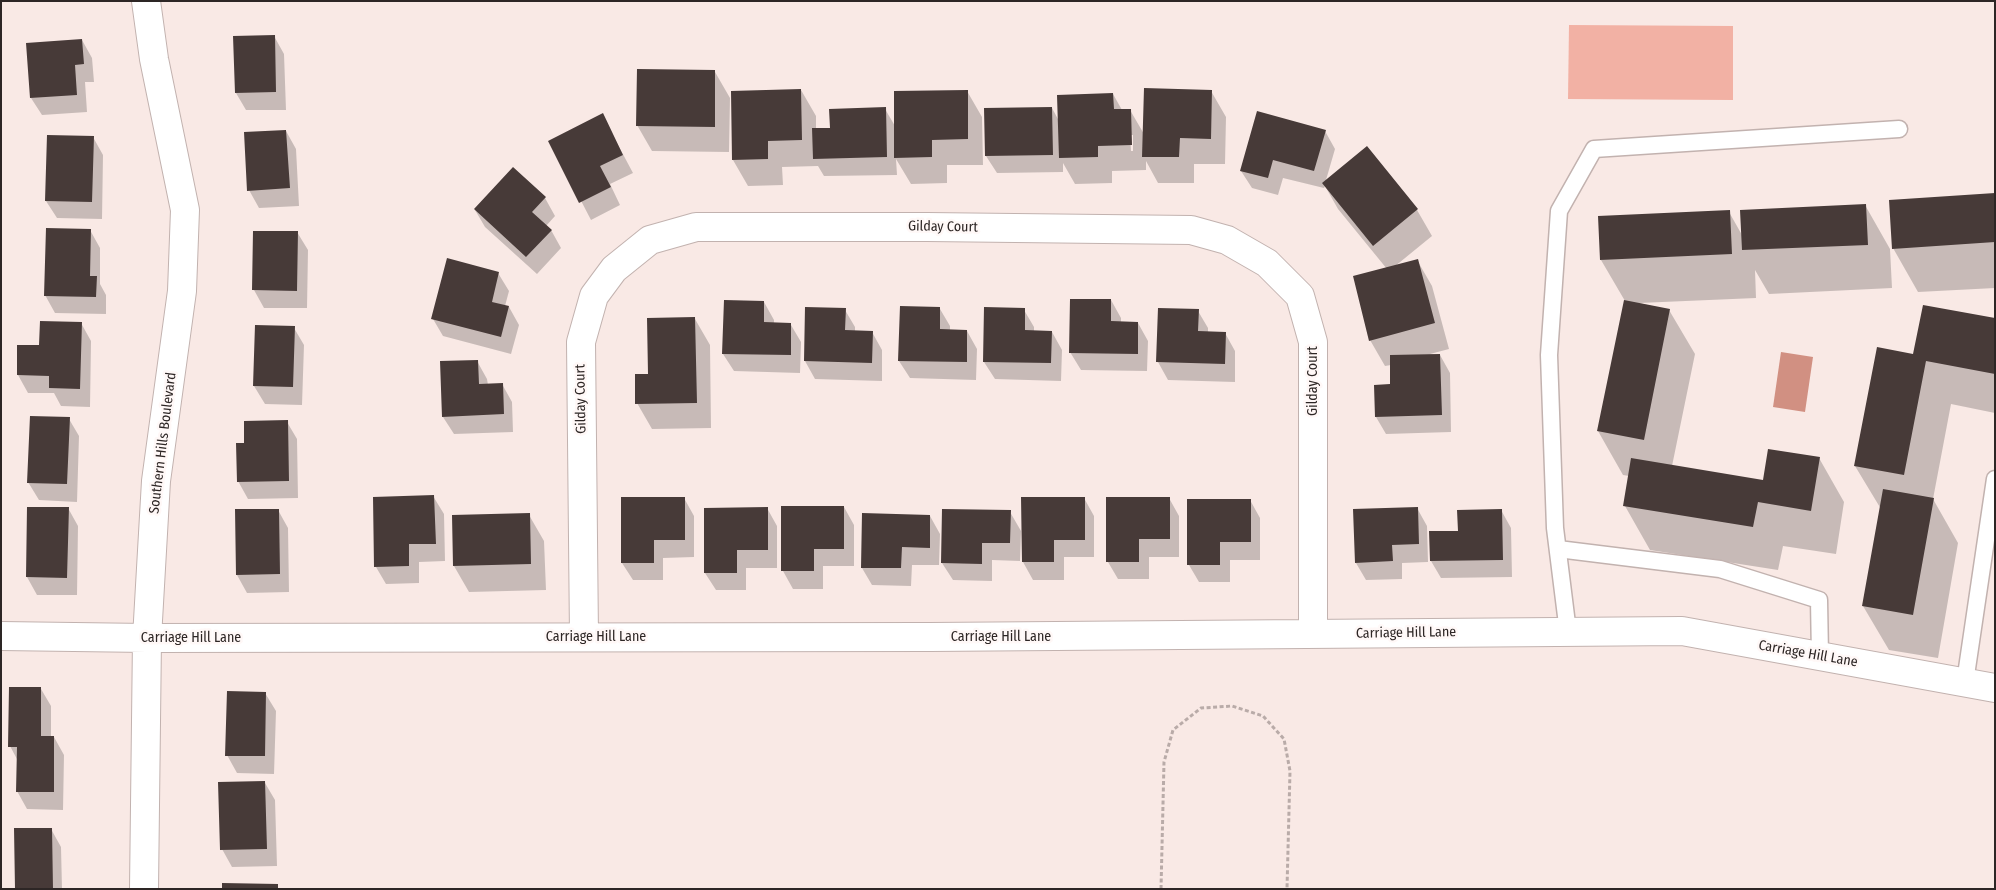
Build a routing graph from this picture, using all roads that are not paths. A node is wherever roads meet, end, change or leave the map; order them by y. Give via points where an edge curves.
1 (146, 1) edge
2 (1899, 129) dead end
3 (1995, 479) edge
4 (1558, 549) junction
5 (1568, 632) junction
6 (1313, 634) junction
7 (1, 636) edge
8 (584, 637) junction
9 (147, 638) junction
10 (1820, 656) junction
11 (1965, 682) junction
12 (1995, 688) edge
13 (144, 889) edge

1 - 9 street, Southern Hills Boulevard via 154,59 185,210 182,291 156,481
2 - 4 lane via 1594,148 1560,211 1549,354
3 - 11 lane
4 - 5 lane
4 - 10 lane via 1720,569 1819,600
5 - 6 street, Carriage Hill Lane
5 - 10 street, Carriage Hill Lane via 1682,631
6 - 8 street, Carriage Hill Lane
6 - 8 street, Gilday Court via 1313,342 1300,296 1267,263 1228,240 1191,230 696,227 650,240 614,269 594,296 581,342
7 - 9 street, Carriage Hill Lane
8 - 9 street, Carriage Hill Lane
9 - 13 street, Southern Hills Boulevard
10 - 11 street, Carriage Hill Lane
11 - 12 street, Carriage Hill Lane

